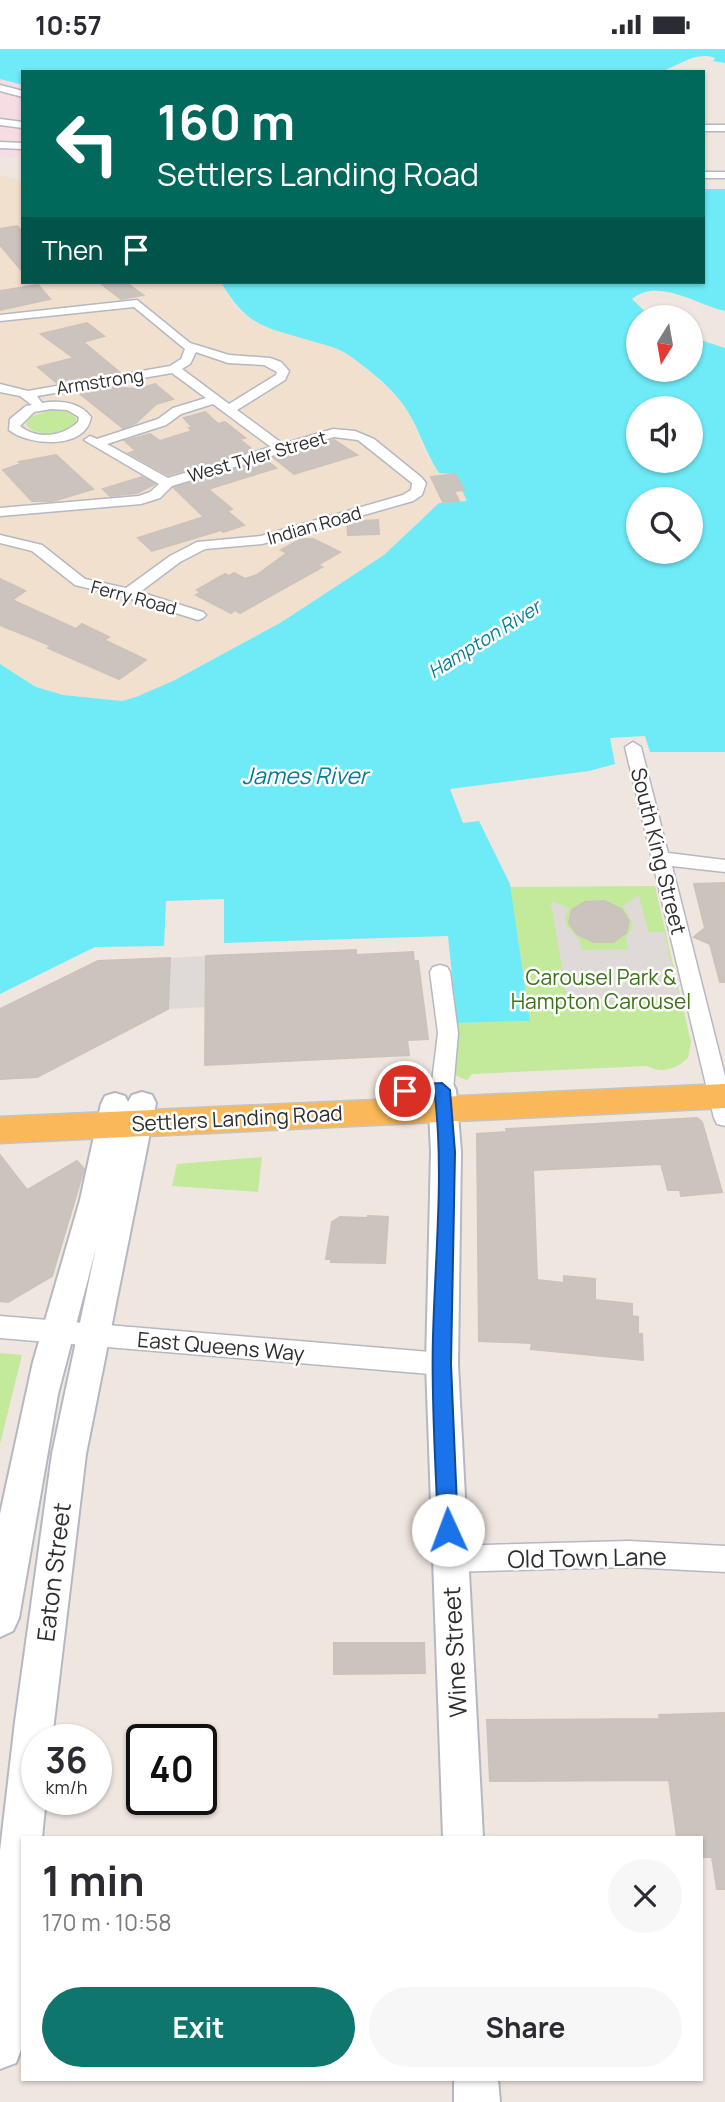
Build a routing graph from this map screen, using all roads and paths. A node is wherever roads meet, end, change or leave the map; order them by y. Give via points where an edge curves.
1 (0, 88) edge
2 (21, 93) edge
3 (0, 122) edge
4 (21, 125) edge
5 (705, 128) edge
6 (725, 128) edge
7 (0, 145) edge
8 (21, 146) edge
9 (705, 175) edge
10 (725, 175) edge
11 (0, 318) edge
12 (192, 347) junction
13 (174, 369) junction
14 (0, 388) edge
15 (27, 395) junction
16 (214, 400) junction
17 (39, 407) junction
18 (227, 410) junction
19 (18, 431) junction
20 (72, 433) junction
21 (353, 433) joint
22 (4, 438) dead end
23 (97, 443) junction
24 (279, 447) junction
25 (167, 483) junction
26 (0, 512) edge
27 (0, 539) edge
28 (129, 593) junction
29 (198, 615) dead end
30 (633, 747) dead end
31 (660, 858) junction
32 (725, 866) edge
33 (440, 972) dead end
34 (722, 1093) edge
35 (443, 1099) junction
36 (127, 1113) junction
37 (8, 1119) edge
38 (0, 1327) edge
39 (75, 1334) junction
40 (442, 1364) junction
41 (449, 1559) junction
42 (725, 1559) edge
43 (0, 1618) edge
44 (23, 1836) edge
45 (463, 1836) edge
46 (21, 1854) edge
47 (0, 2047) edge
48 (476, 2081) edge
49 (477, 2102) edge

1 - 2 street
3 - 4 street
5 - 6 street
7 - 8 street
9 - 10 street
11 - 12 street via 138,303
12 - 13 street, Armstrong via 186,361
12 - 18 street via 265,361 283,371 281,377
13 - 15 street, Armstrong
13 - 16 street, Armstrong
14 - 15 street, Armstrong
15 - 17 street, Armstrong
16 - 18 street, Armstrong
16 - 23 street
17 - 19 street via 17,418
17 - 20 street via 63,406 81,412 85,423
18 - 24 street, Armstrong
19 - 20 street via 36,438
19 - 22 street
20 - 23 street
21 - 24 street, West Tyler Street
21 - 28 street, Indian Road via 370,440 415,479 417,492 262,540 202,545
23 - 25 street
24 - 25 street, West Tyler Street
25 - 26 street, West Tyler Street via 160,492 141,500
27 - 28 street, Ferry Road via 37,548 80,582
28 - 29 street, Ferry Road
30 - 31 street, South King Street
31 - 32 street
31 - 34 street, South King Street
33 - 35 street via 448,1033
34 - 35 main road, Settlers Landing Road
35 - 36 main road, Settlers Landing Road
35 - 40 main road, Wine Street
36 - 37 main road, Settlers Landing Road
36 - 39 main road, Eaton Street
38 - 39 street, East Queens Way
39 - 40 street, East Queens Way
39 - 43 main road, Eaton Street via 17,1516
39 - 44 main road, Eaton Street via 69,1454
40 - 41 main road, Wine Street
41 - 42 street, Old Town Lane via 629,1554
41 - 45 main road, Wine Street
46 - 47 main road, Eaton Street
48 - 49 main road

